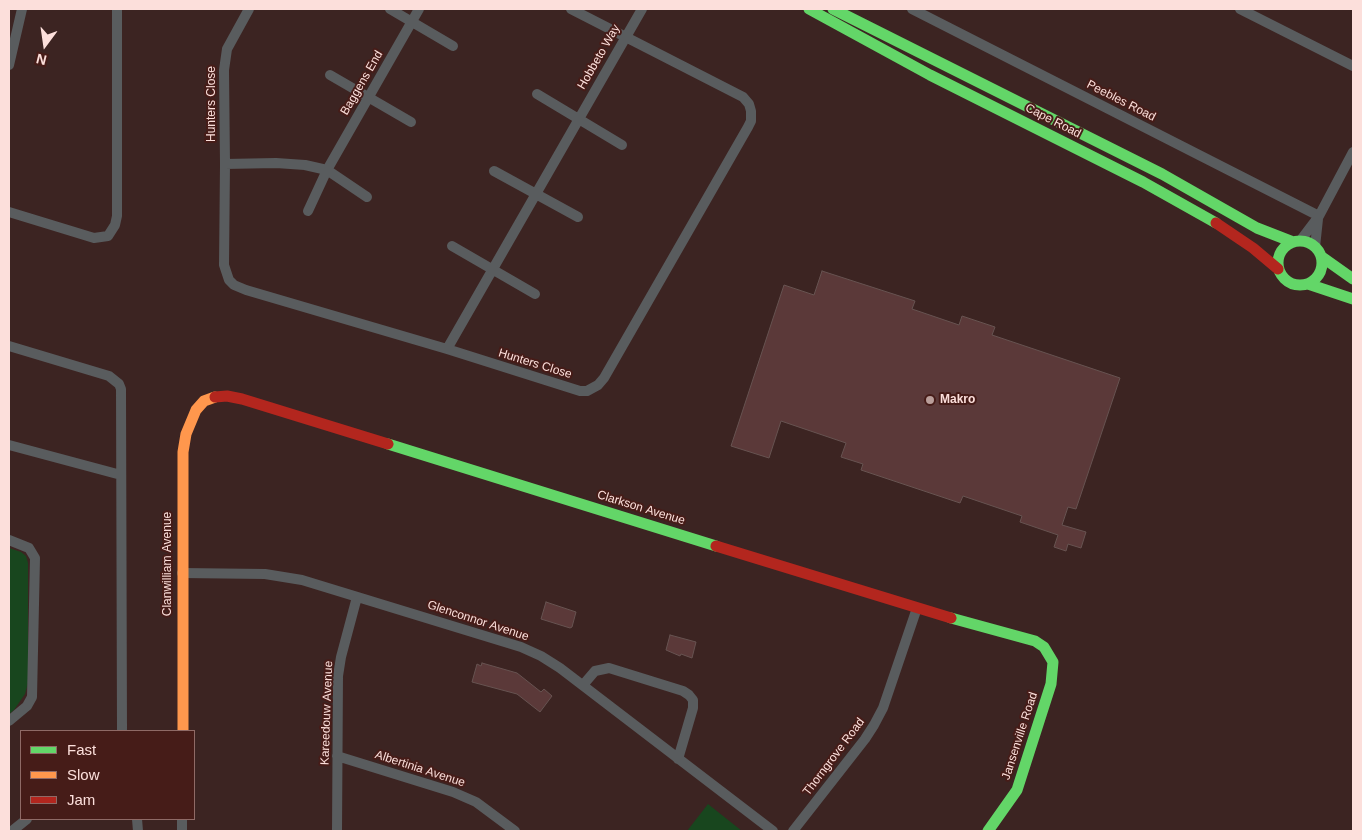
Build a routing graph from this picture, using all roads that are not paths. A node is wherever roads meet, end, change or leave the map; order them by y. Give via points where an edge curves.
1 (22, 9) edge
2 (117, 9) edge
3 (248, 9) edge
4 (390, 9) edge
5 (419, 9) edge
6 (570, 9) edge
7 (642, 9) edge
8 (809, 9) edge
9 (834, 9) edge
10 (912, 9) edge
11 (1240, 9) edge
12 (412, 21) junction
13 (626, 37) junction
14 (454, 46) dead end
15 (9, 65) edge
16 (1353, 66) edge
17 (330, 75) dead end
18 (537, 94) dead end
19 (368, 97) junction
20 (579, 118) junction
21 (411, 122) dead end
22 (622, 145) dead end
23 (1352, 157) edge
24 (225, 164) junction
25 (327, 170) junction
26 (494, 170) dead end
27 (536, 193) junction
28 (366, 197) dead end
29 (308, 211) dead end
30 (9, 212) edge
31 (1318, 216) junction
32 (578, 217) dead end
33 (1296, 241) junction
34 (452, 246) dead end
35 (1318, 252) junction
36 (1278, 269) junction
37 (492, 270) junction
38 (1353, 279) edge
39 (1308, 284) junction
40 (535, 294) dead end
41 (1353, 299) edge
42 (9, 346) edge
43 (447, 349) junction
44 (204, 401) joint
45 (9, 445) edge
46 (121, 475) junction
47 (9, 540) edge
48 (182, 573) junction
49 (357, 597) junction
50 (918, 608) junction
51 (1053, 670) joint
52 (583, 685) junction
53 (9, 722) edge
54 (122, 730) edge
55 (183, 730) edge
56 (337, 756) junction
57 (678, 759) junction
58 (26, 820) edge
59 (12, 831) edge
60 (337, 831) edge
61 (515, 831) edge
62 (773, 831) edge
63 (793, 831) edge
64 (988, 831) edge

1 - 15 street
2 - 30 street via 115,225 108,236 94,238
3 - 24 street, Hunters Close via 232,37 225,58
4 - 12 street
5 - 12 street, Baggens End
6 - 13 street, Hunters Close
7 - 13 street, Hobbeto Way
8 - 36 street, Cape Road via 930,75 1177,201 1234,234
9 - 33 street, Cape Road via 1162,174 1257,228
10 - 31 street, Peebles Road
11 - 16 street
12 - 14 street
12 - 19 street, Baggens End
13 - 20 street, Hobbeto Way
13 - 43 street, Hunters Close via 743,97 751,111 748,127 604,378 587,392 580,391
17 - 19 street
18 - 20 street
19 - 21 street
19 - 25 street, Baggens End
20 - 22 street
20 - 27 street, Hobbeto Way
23 - 31 street
24 - 25 street via 305,165
24 - 43 street, Hunters Close via 224,266 228,280 234,285
25 - 28 street
25 - 29 street, Baggens End
26 - 27 street
27 - 32 street
27 - 37 street, Hobbeto Way
31 - 33 street
31 - 35 street
33 - 35 street, Cape Road via 1307,242
33 - 36 street via 1282,250
34 - 37 street
35 - 38 street, Cape Road
35 - 39 street via 1321,271
36 - 39 street, Cape Road via 1290,284
37 - 40 street
37 - 43 street, Hobbeto Way
39 - 41 street, Cape Road
42 - 46 street via 109,376 119,384
44 - 48 street, Clanwilliam Avenue via 191,421 183,452
44 - 50 street, Clarkson Avenue via 227,396 242,399
45 - 46 street
46 - 54 street
47 - 53 street via 29,548 35,558 32,697
48 - 49 street, Glenconnor Avenue via 265,574 302,580
48 - 55 street, Clanwilliam Avenue
49 - 52 street, Glenconnor Avenue via 521,647 541,656
49 - 56 street, Kareedouw Avenue via 338,676
50 - 51 street, Clarkson Avenue via 1035,641 1050,655
50 - 63 street, Thorngrove Road via 874,725
51 - 64 street, Jansenville Road via 1046,703 1017,790
52 - 57 street, Glenconnor Avenue
52 - 57 street via 596,671 609,668 689,695 694,708
56 - 60 street, Kareedouw Avenue
56 - 61 street, Albertinia Avenue via 453,792 476,802
57 - 62 street, Glenconnor Avenue
58 - 59 street

